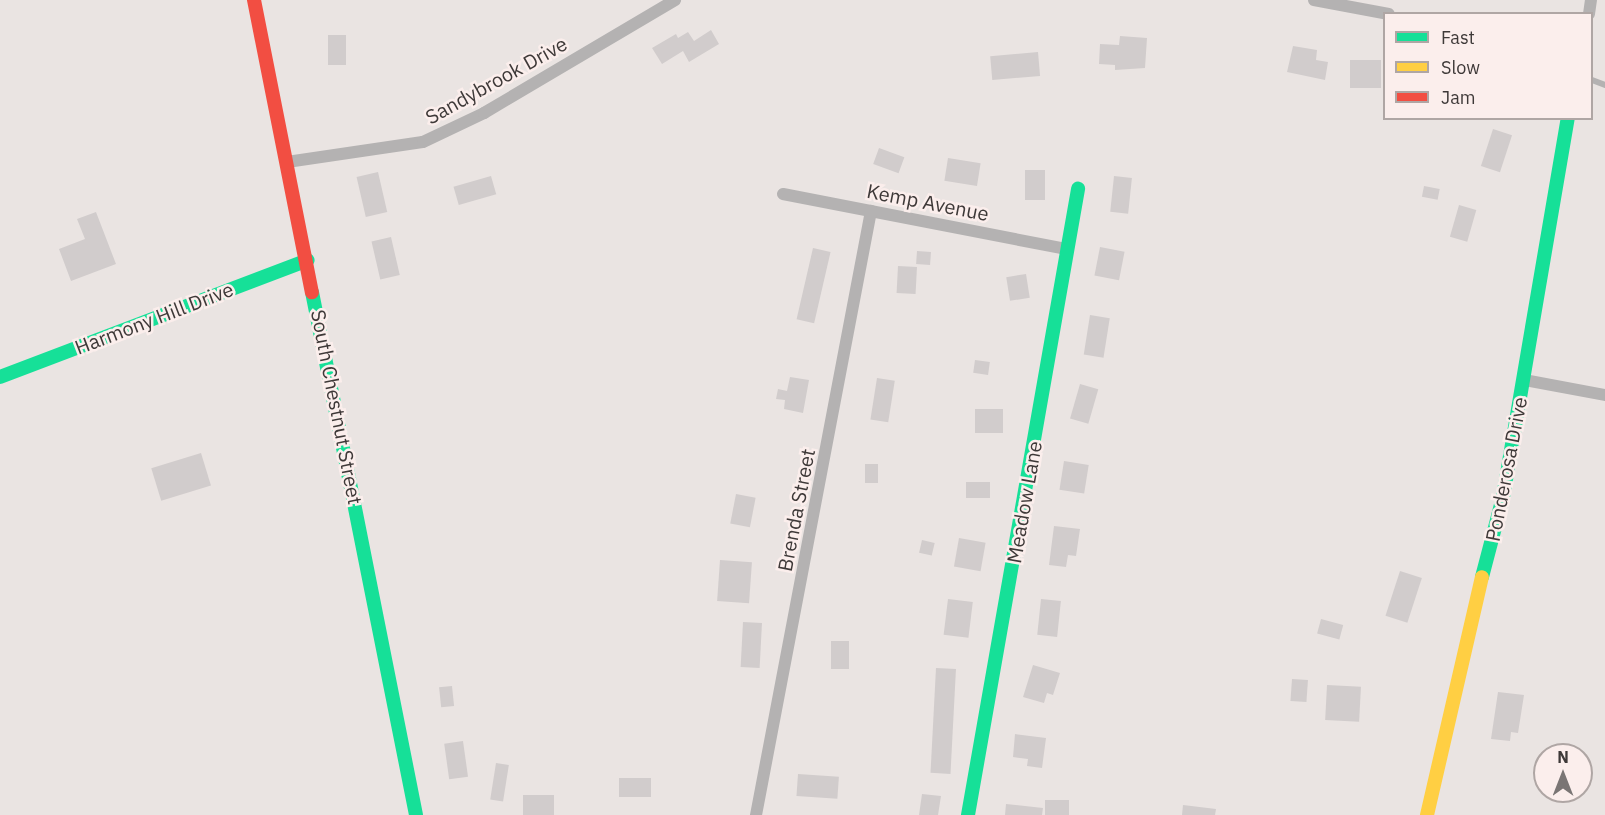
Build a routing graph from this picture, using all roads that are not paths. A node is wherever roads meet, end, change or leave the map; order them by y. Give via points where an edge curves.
1 (254, 0) edge
2 (675, 0) edge
3 (1314, 0) edge
4 (1383, 13) edge
5 (1568, 120) edge
6 (287, 162) junction
7 (1078, 189) dead end
8 (783, 194) dead end
9 (872, 211) junction
10 (1066, 249) junction
11 (308, 260) junction
12 (0, 377) edge
13 (1524, 380) junction
14 (1605, 395) edge
15 (416, 815) edge
16 (756, 815) edge
17 (968, 815) edge
18 (1427, 815) edge

1 - 6 street, South Chestnut Street
2 - 6 street, Sandybrook Drive via 484,113 423,142
3 - 4 street
5 - 13 street, Ponderosa Drive
6 - 11 street, South Chestnut Street
7 - 10 street, Meadow Lane
8 - 9 street, Kemp Avenue
9 - 10 street, Kemp Avenue
9 - 16 street, Brenda Street
10 - 17 street, Meadow Lane
11 - 12 street, Harmony Hill Drive
11 - 15 street, South Chestnut Street
13 - 14 street
13 - 18 street, Ponderosa Drive via 1503,497 1453,688

